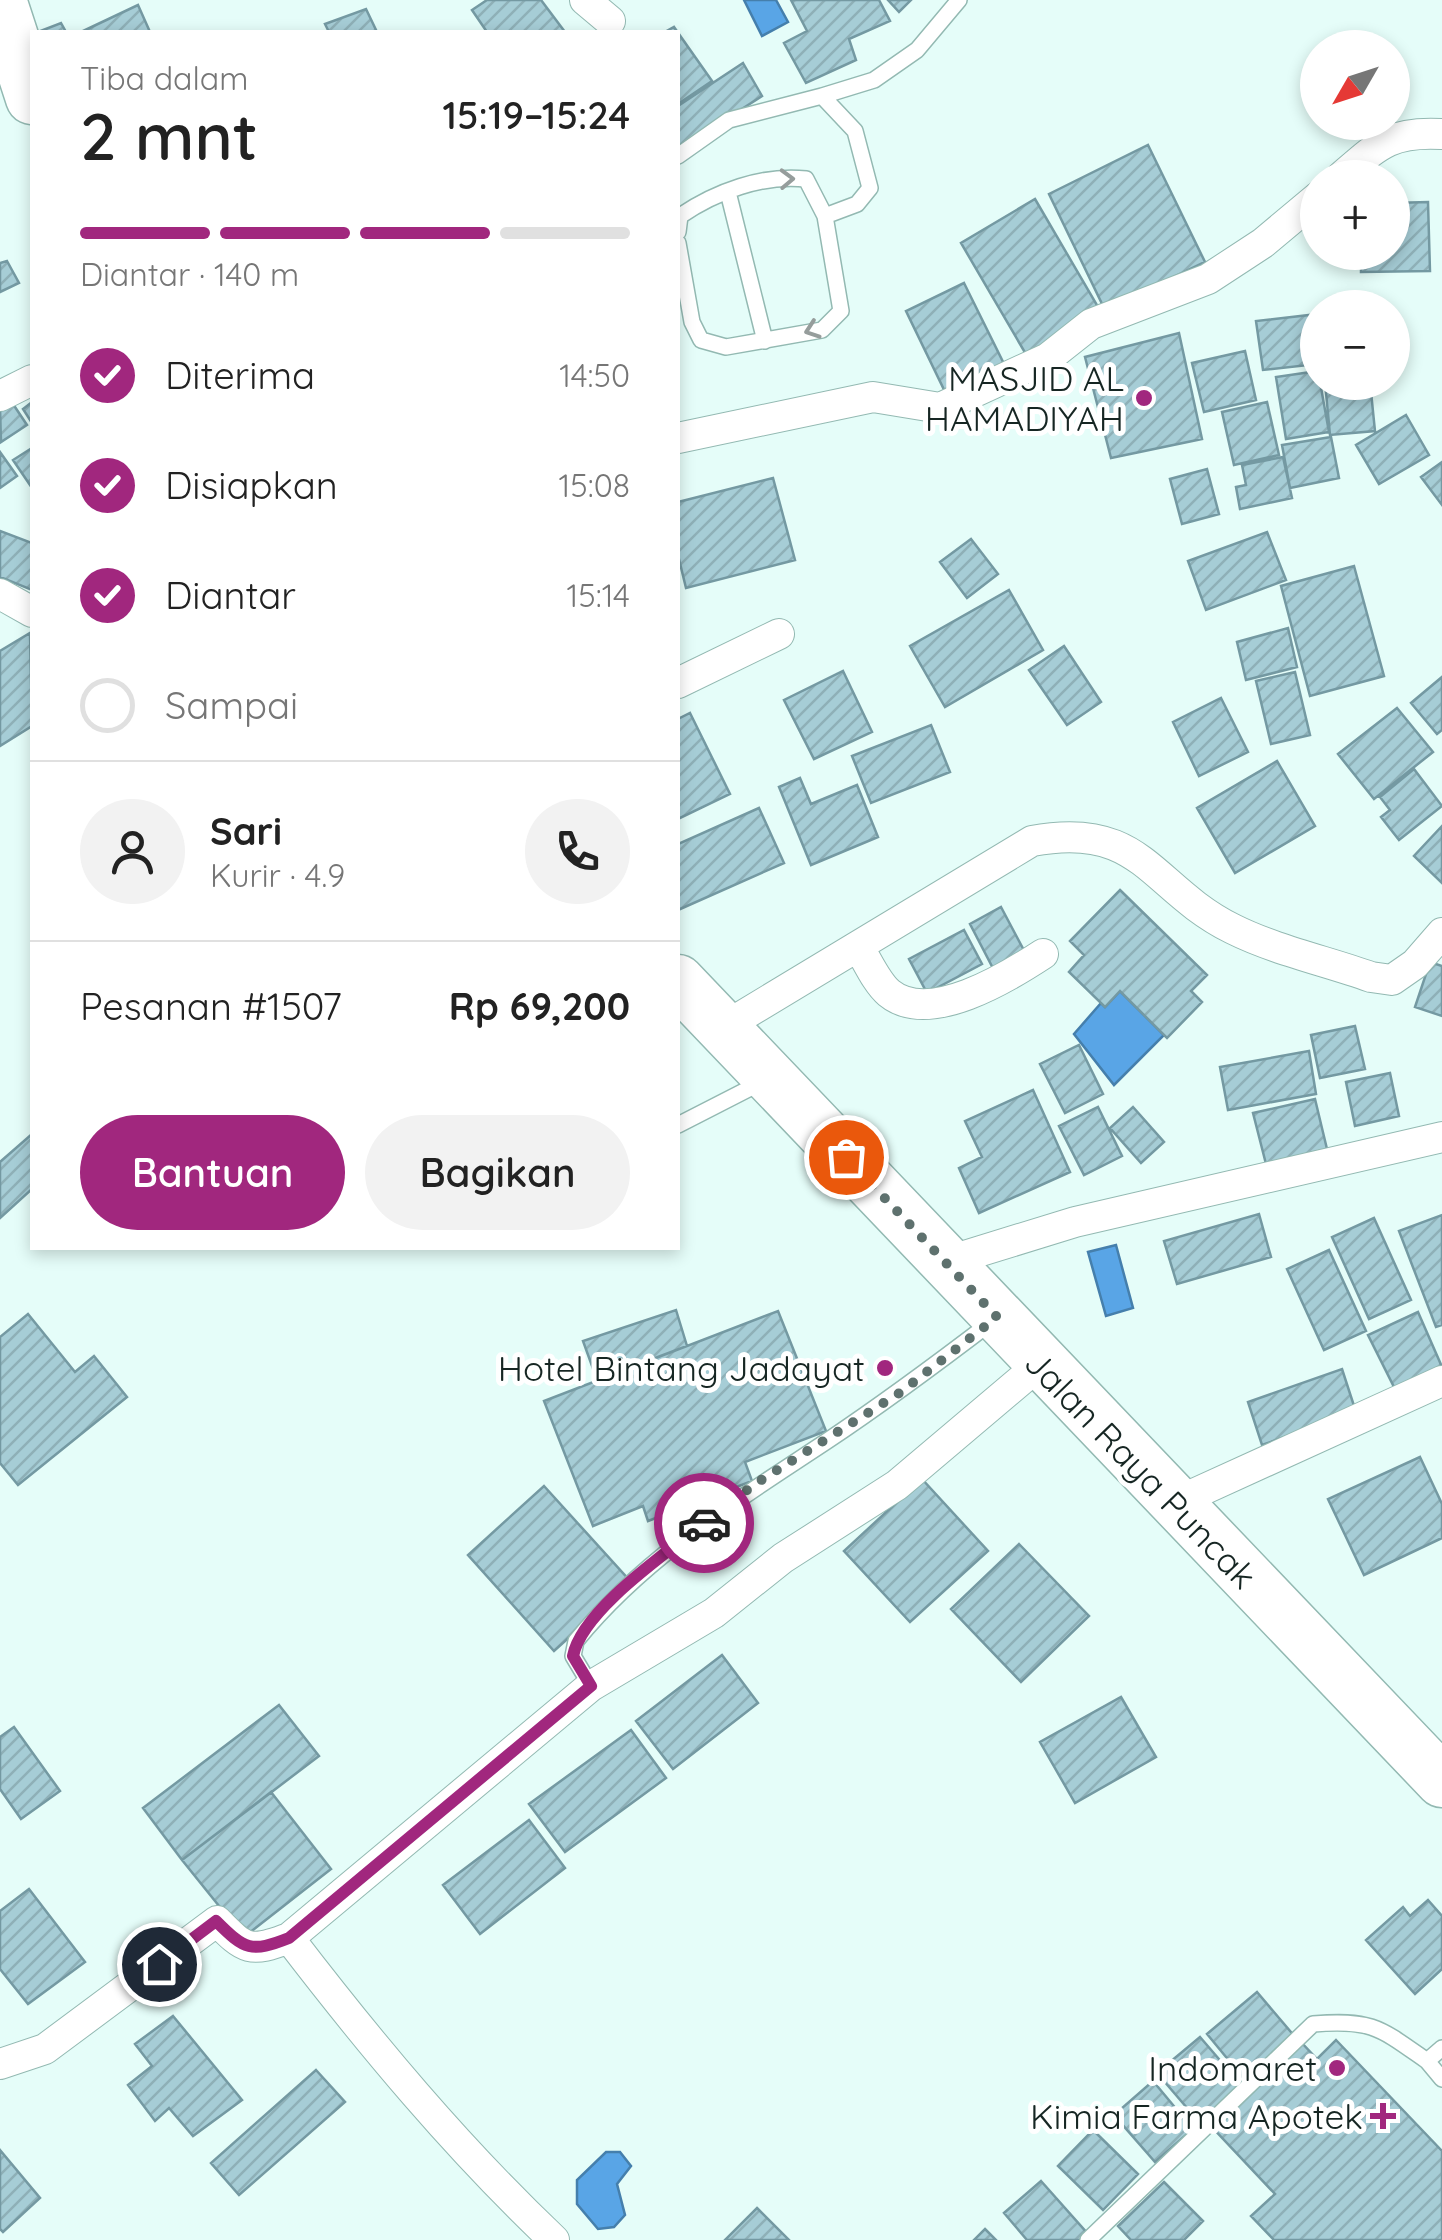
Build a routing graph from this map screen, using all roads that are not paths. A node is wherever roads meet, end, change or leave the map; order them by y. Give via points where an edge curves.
1 (0, 0) edge
2 (585, 0) edge
3 (960, 0) edge
4 (610, 21) dead end
5 (30, 92) edge
6 (822, 96) junction
7 (1442, 134) edge
8 (680, 155) edge
9 (1360, 160) edge
10 (728, 192) junction
11 (1300, 212) edge
12 (680, 216) edge
13 (825, 216) junction
14 (680, 254) edge
15 (765, 341) junction
16 (30, 381) edge
17 (0, 396) edge
18 (680, 438) edge
19 (0, 594) edge
20 (30, 611) edge
21 (780, 634) dead end
22 (680, 681) edge
23 (1442, 933) edge
24 (858, 946) junction
25 (1043, 954) dead end
26 (680, 983) edge
27 (724, 1027) junction
28 (772, 1078) junction
29 (680, 1124) edge
30 (1442, 1137) edge
31 (946, 1262) junction
32 (997, 1317) junction
33 (1040, 1364) junction
34 (1442, 1380) edge
35 (1174, 1504) junction
36 (591, 1686) junction
37 (1442, 1781) edge
38 (289, 1938) junction
39 (1442, 2048) edge
40 (1427, 2062) junction
41 (0, 2064) edge
42 (1442, 2079) edge
43 (554, 2240) edge
44 (1088, 2240) edge

1 - 5 highway
2 - 4 street
3 - 6 lane via 917,50 874,80
6 - 8 lane via 729,120
6 - 13 lane via 855,131 870,188 857,204
7 - 9 street via 1407,132 1382,141
10 - 12 lane
10 -> 13 lane via 782,176 806,179
10 - 15 lane
11 - 18 street via 1208,279 1091,324 1048,358 940,408 873,397
13 -> 15 lane via 841,311 822,330
14 - 15 lane via 701,340 726,346
16 - 17 street
19 - 20 street
21 - 22 street
23 - 24 street via 1392,980 1371,977 1232,929 1114,842 1070,834 1032,841
24 - 25 street via 890,994 930,1006
24 - 27 street
26 - 27 highway, Jalan Raya Puncak
27 - 28 highway, Jalan Raya Puncak
28 - 29 lane
28 - 31 highway, Jalan Raya Puncak
30 - 31 street via 1075,1222
31 - 32 highway, Jalan Raya Puncak
32 - 33 highway, Jalan Raya Puncak
32 - 36 lane via 901,1392 723,1507 644,1572 576,1640 573,1656
33 - 35 highway, Jalan Raya Puncak
33 - 36 street via 897,1485 782,1558 714,1613
34 - 35 street
35 - 37 highway, Jalan Raya Puncak
36 - 38 street
38 - 41 street via 250,1947 216,1921 45,2050
38 - 43 street via 378,2055
39 - 40 lane
40 - 42 lane
40 - 44 lane via 1356,2020 1313,2024

